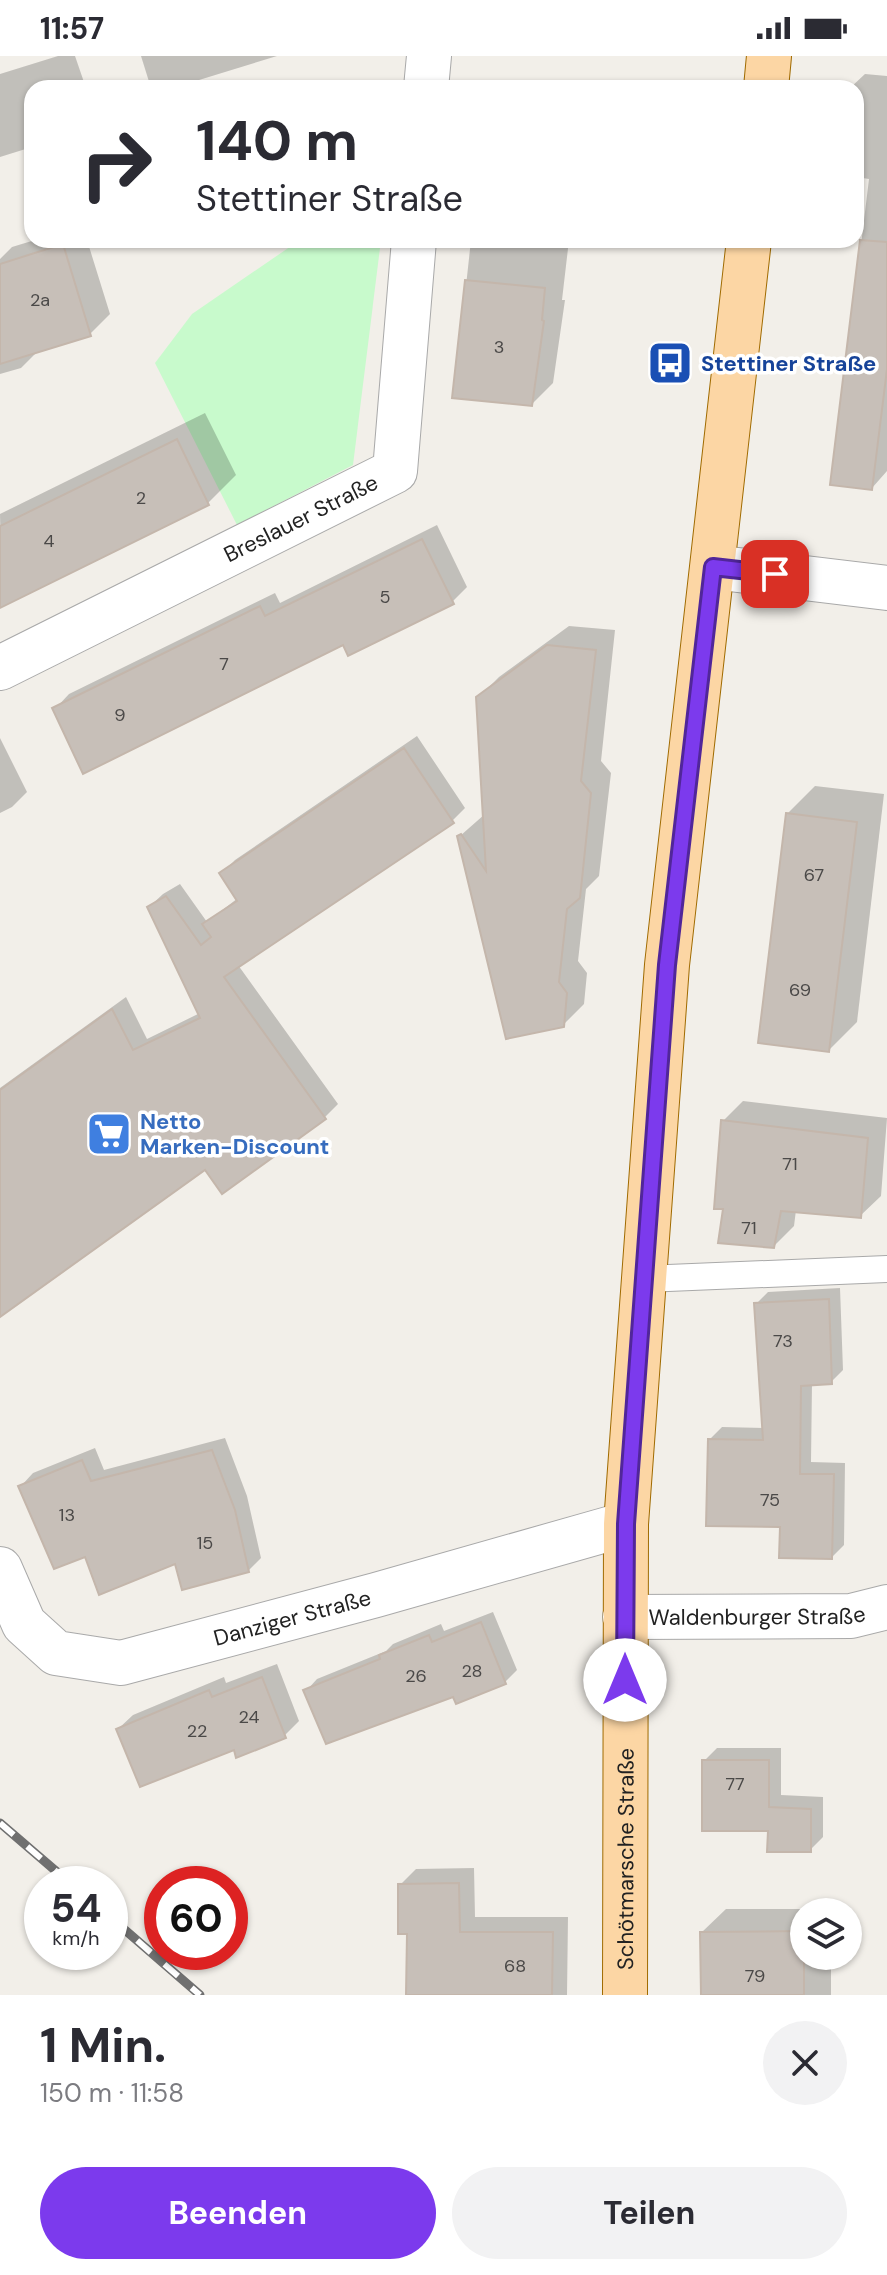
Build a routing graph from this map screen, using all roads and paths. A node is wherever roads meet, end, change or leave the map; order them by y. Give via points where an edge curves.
1 (429, 56) edge
2 (769, 56) edge
3 (427, 80) edge
4 (767, 80) edge
5 (413, 248) edge
6 (748, 248) edge
7 (713, 567) junction
8 (887, 588) edge
9 (0, 668) edge
10 (887, 1269) edge
11 (644, 1279) junction
12 (626, 1524) junction
13 (0, 1569) edge
14 (887, 1607) edge
15 (625, 1617) junction
16 (625, 1995) edge

1 - 3 street
2 - 4 main road
5 - 9 street, Breslauer Straße via 395,471
6 - 7 main road, Schötmarsche Straße
7 - 8 street
7 - 11 main road, Schötmarsche Straße via 667,965
10 - 11 lane
11 - 12 main road, Schötmarsche Straße
12 - 13 street, Danziger Straße via 121,1663 56,1653 24,1624
12 - 15 main road, Schötmarsche Straße
14 - 15 street, Waldenburger Straße via 851,1616
15 - 16 main road, Schötmarsche Straße

